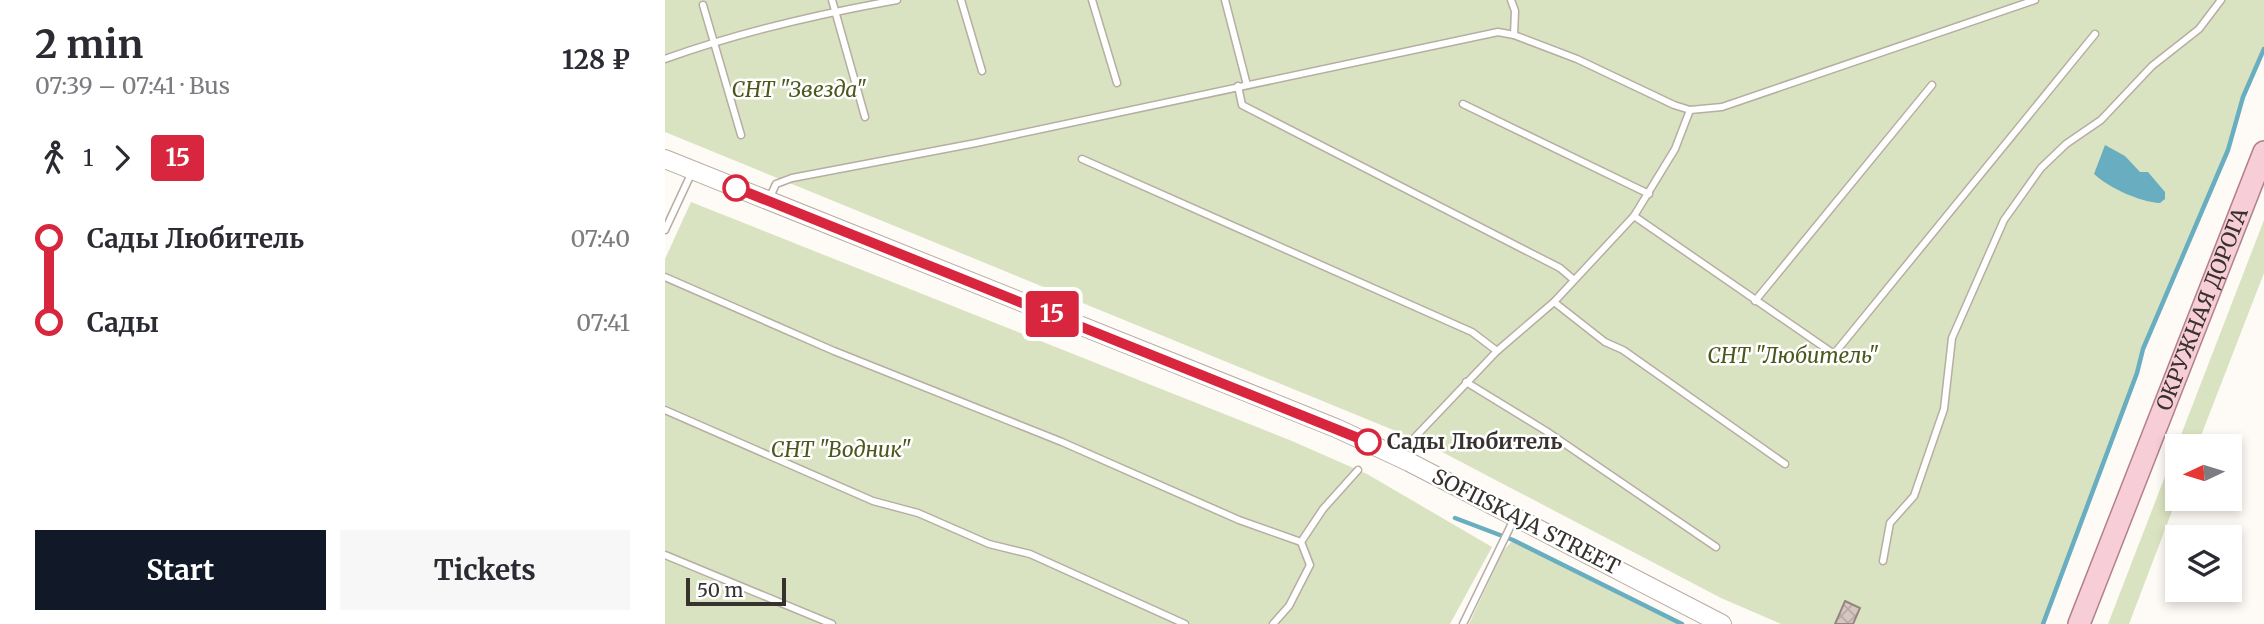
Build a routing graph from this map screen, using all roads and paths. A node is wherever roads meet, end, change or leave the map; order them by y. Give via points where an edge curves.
1 (832, 0) edge
2 (897, 0) edge
3 (961, 0) edge
4 (1092, 0) edge
5 (1225, 0) edge
6 (1511, 0) edge
7 (2035, 0) edge
8 (2221, 0) edge
9 (703, 5) dead end
10 (835, 11) junction
11 (2095, 34) dead end
12 (1514, 35) junction
13 (715, 41) junction
14 (665, 59) edge
15 (982, 71) dead end
16 (1117, 83) dead end
17 (1247, 85) junction
18 (1932, 85) dead end
19 (1238, 86) junction
20 (1464, 104) dead end
21 (1690, 110) junction
22 (865, 117) dead end
23 (741, 135) dead end
24 (2264, 152) edge
25 (665, 159) edge
26 (1082, 159) dead end
27 (693, 170) junction
28 (1649, 194) junction
29 (768, 201) junction
30 (1634, 216) junction
31 (665, 230) edge
32 (665, 276) edge
33 (1574, 280) junction
34 (1755, 301) junction
35 (1554, 302) junction
36 (1497, 351) junction
37 (1466, 382) junction
38 (665, 410) edge
39 (1398, 456) junction
40 (1785, 464) dead end
41 (1358, 470) dead end
42 (1516, 517) junction
43 (1301, 542) junction
44 (1716, 547) dead end
45 (665, 555) edge
46 (1883, 561) dead end
47 (832, 624) edge
48 (1185, 624) edge
49 (1273, 624) edge
50 (1462, 624) edge
51 (1722, 624) edge
52 (2079, 624) edge

1 - 10 lane
2 - 10 lane
3 - 15 lane
4 - 16 lane
5 - 17 lane
6 - 12 lane
7 - 21 lane via 1722,107
8 - 46 lane via 2199,29 2152,66 2101,120 2041,168 2004,220 1952,338 1944,410 1914,496 1890,523
9 - 13 lane
10 - 13 lane
10 - 22 lane
11 - 34 lane via 1834,354
12 - 17 lane via 1482,34
12 - 21 lane
13 - 14 lane
13 - 23 lane
17 - 19 lane
18 - 34 lane
19 - 29 lane via 792,177 776,184
19 - 33 lane via 1242,105 1560,268
20 - 28 lane
21 - 28 lane via 1675,149
24 - 52 main road, ОКРУЖНАЯ ДОРОГА
25 - 27 main road, SOFIISKAJA STREET
26 - 36 lane via 1472,332
27 - 29 main road, SOFIISKAJA STREET
27 - 31 lane
28 - 30 lane
29 - 39 main road, SOFIISKAJA STREET
30 - 33 lane
30 - 34 lane
32 - 43 lane via 834,351
33 - 35 lane
35 - 36 lane
35 - 40 lane
36 - 37 lane
37 - 39 lane
37 - 44 lane
38 - 48 lane via 873,500 918,513 989,544 1030,554
39 - 42 main road, SOFIISKAJA STREET
41 - 43 lane via 1322,509
42 - 50 lane
42 - 51 main road, SOFIISKAJA STREET
43 - 49 lane via 1310,565 1289,606
45 - 47 lane

